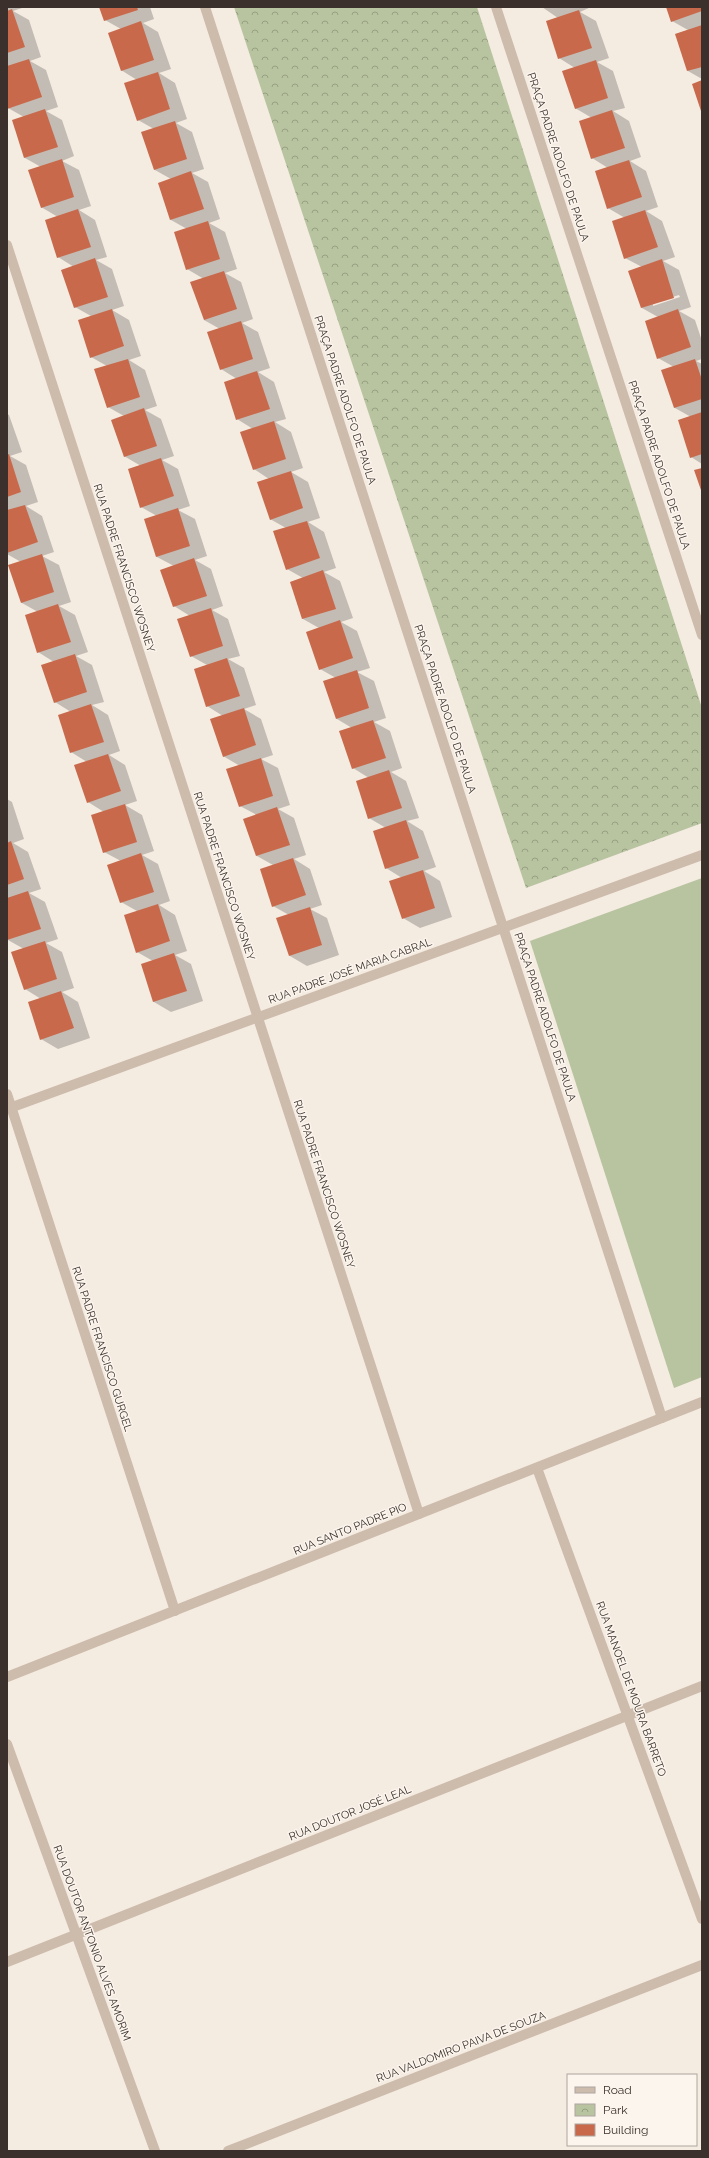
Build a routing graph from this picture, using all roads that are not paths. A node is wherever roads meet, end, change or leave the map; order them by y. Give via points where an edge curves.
1 (205, 7) edge
2 (496, 7) edge
3 (7, 245) edge
4 (702, 635) edge
5 (702, 855) edge
6 (504, 929) junction
7 (258, 1017) junction
8 (7, 1094) edge
9 (9, 1109) edge
10 (702, 1402) edge
11 (662, 1418) junction
12 (537, 1468) junction
13 (419, 1514) junction
14 (175, 1611) junction
15 (7, 1677) edge
16 (702, 1686) edge
17 (628, 1715) junction
18 (7, 1744) edge
19 (702, 1919) edge
20 (76, 1935) junction
21 (7, 1962) edge
22 (702, 1965) edge
23 (155, 2151) edge
24 (228, 2151) edge

1 - 6 street, PRAÇA PADRE ADOLFO DE PAULA
2 - 4 street, PRAÇA PADRE ADOLFO DE PAULA
3 - 7 street, RUA PADRE FRANCISCO WOSNEY
5 - 6 street, RUA PADRE JOSÉ MARIA CABRAL
6 - 7 street, RUA PADRE JOSÉ MARIA CABRAL
6 - 11 street, PRAÇA PADRE ADOLFO DE PAULA
7 - 9 street, RUA PADRE JOSÉ MARIA CABRAL
7 - 13 street, RUA PADRE FRANCISCO WOSNEY
8 - 9 street, RUA PADRE FRANCISCO GURGEL
9 - 14 street, RUA PADRE FRANCISCO GURGEL
10 - 11 street, RUA SANTO PADRE PIO
11 - 12 street, RUA SANTO PADRE PIO
12 - 13 street, RUA SANTO PADRE PIO
12 - 17 street, RUA MANOEL DE MOURA BARRETO
13 - 14 street, RUA SANTO PADRE PIO
14 - 15 street, RUA SANTO PADRE PIO
16 - 17 street, RUA DOUTOR JOSÉ LEAL
17 - 19 street, RUA MANOEL DE MOURA BARRETO
17 - 20 street, RUA DOUTOR JOSÉ LEAL
18 - 20 street, RUA DOUTOR ANTONIO ALVES AMORIM
20 - 21 street, RUA DOUTOR JOSÉ LEAL
20 - 23 street, RUA DOUTOR ANTONIO ALVES AMORIM
22 - 24 street, RUA VALDOMIRO PAIVA DE SOUZA

